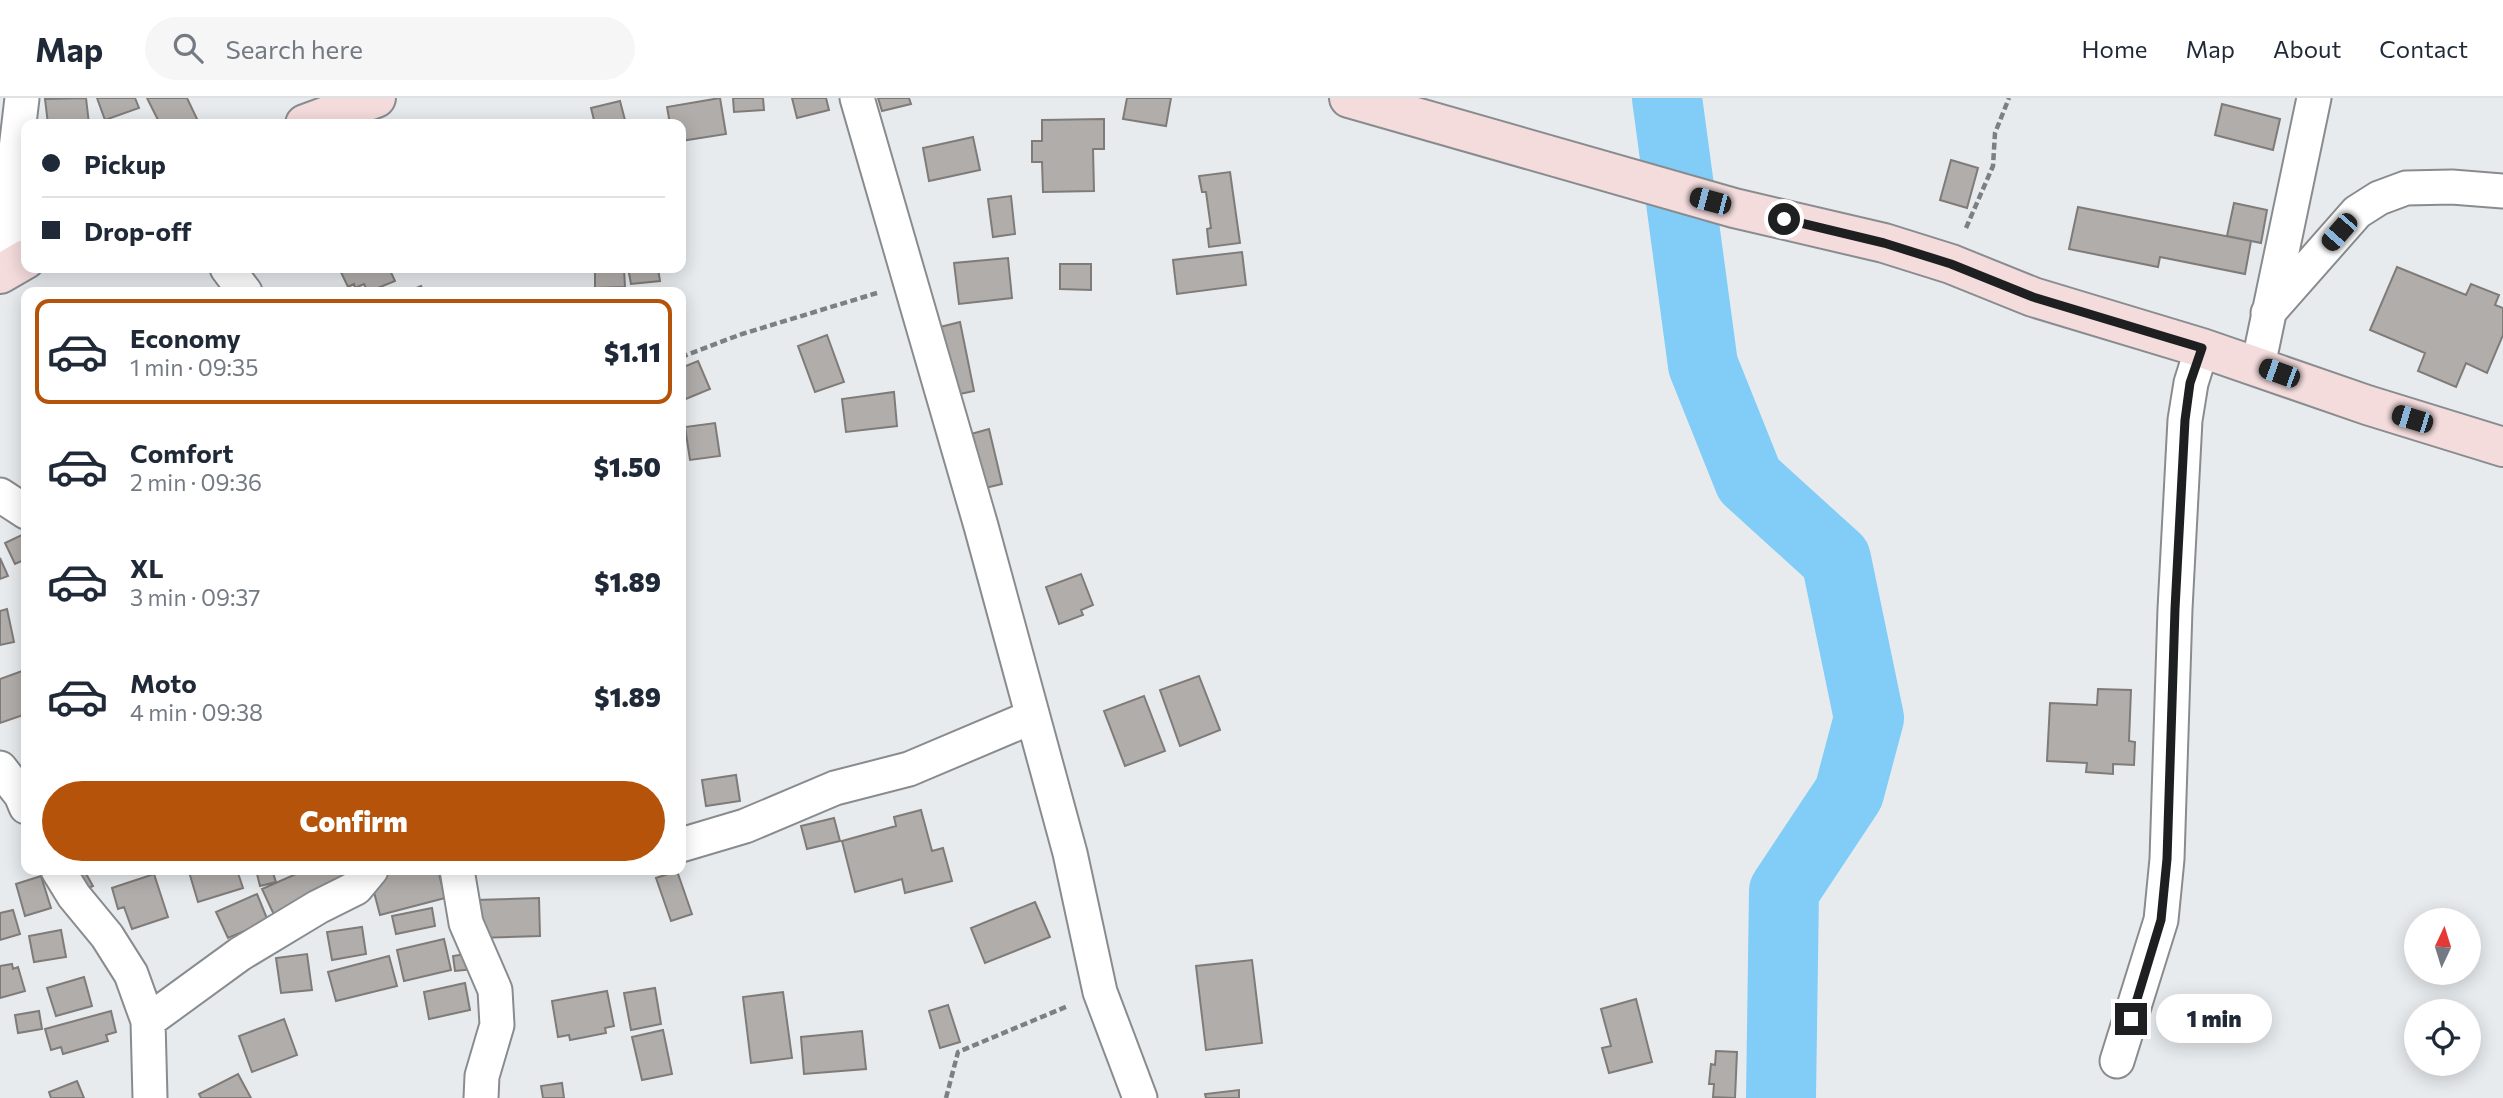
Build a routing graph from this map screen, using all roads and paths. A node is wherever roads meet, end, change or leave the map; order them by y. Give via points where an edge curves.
1 (22, 98) edge
2 (376, 98) edge
3 (857, 98) edge
4 (1349, 98) edge
5 (2009, 98) edge
6 (2338, 98) edge
7 (2311, 114) edge
8 (318, 119) edge
9 (2503, 191) edge
10 (1951, 264) junction
11 (12, 267) edge
12 (908, 276) junction
13 (2268, 313) junction
14 (2202, 348) junction
15 (686, 355) edge
16 (2258, 366) junction
17 (2503, 447) edge
18 (0, 495) edge
19 (21, 509) edge
20 (1032, 717) junction
21 (0, 768) edge
22 (21, 795) edge
23 (686, 844) edge
24 (61, 875) edge
25 (367, 875) edge
26 (458, 875) edge
27 (1100, 992) junction
28 (148, 1021) junction
29 (2118, 1061) dead end
30 (150, 1098) edge
31 (481, 1098) edge
32 (946, 1098) edge
33 (1140, 1098) edge

1 - 11 street via 8,217
2 - 8 street
3 - 12 street
4 - 10 street via 1617,176
5 - 10 path via 1995,133 1993,166
6 - 7 street
7 - 13 street
9 - 13 street via 2406,188 2379,198 2357,212
10 - 14 street via 2033,297
12 - 15 path via 872,296
12 - 20 street
13 - 16 street
14 - 16 street
14 - 29 street via 2190,383 2185,420 2161,920
16 - 17 street
18 - 19 street
20 - 23 street via 909,769 835,788 746,826
20 - 27 street via 1070,853
21 - 22 street
24 - 28 street via 131,974
25 - 28 street via 356,888 240,954
26 - 31 street via 466,923 495,990 497,1025 482,1076
27 - 32 path via 958,1052
27 - 33 street
28 - 30 street

